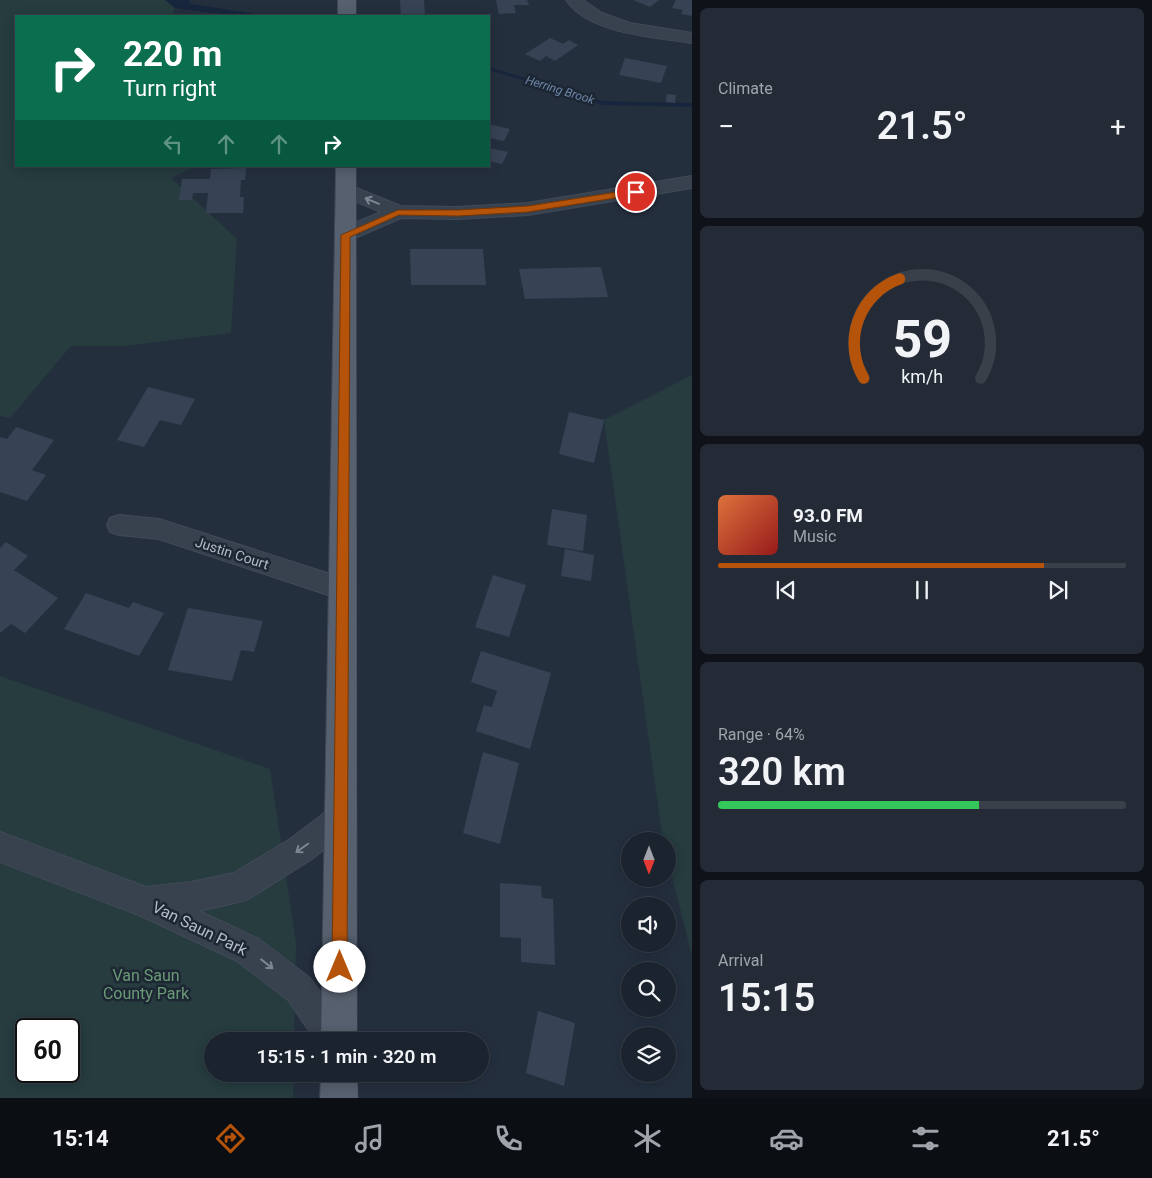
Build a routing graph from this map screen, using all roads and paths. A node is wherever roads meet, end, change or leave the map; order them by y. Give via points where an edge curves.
1 (348, 0) edge
2 (574, 0) edge
3 (347, 15) edge
4 (692, 38) edge
5 (346, 167) edge
6 (692, 182) edge
7 (346, 190) junction
8 (398, 212) junction
9 (346, 235) junction
10 (119, 525) dead end
11 (343, 589) junction
12 (341, 818) junction
13 (0, 847) edge
14 (146, 902) junction
15 (331, 1032) edge
16 (338, 1032) edge
17 (339, 1082) edge
18 (338, 1098) edge

1 - 3 main road
2 - 4 street via 604,21
5 - 7 main road
6 - 8 street via 528,209
8 -> 7 street
7 - 9 main road
8 - 9 street
9 - 11 main road
10 - 11 street, Justin Court via 159,529
11 - 12 main road
12 -> 14 street, Van Saun Park via 301,849 239,887
12 - 16 main road
13 - 14 street, Van Saun Park
14 -> 15 street, Van Saun Park via 248,950 299,989
17 - 18 main road

